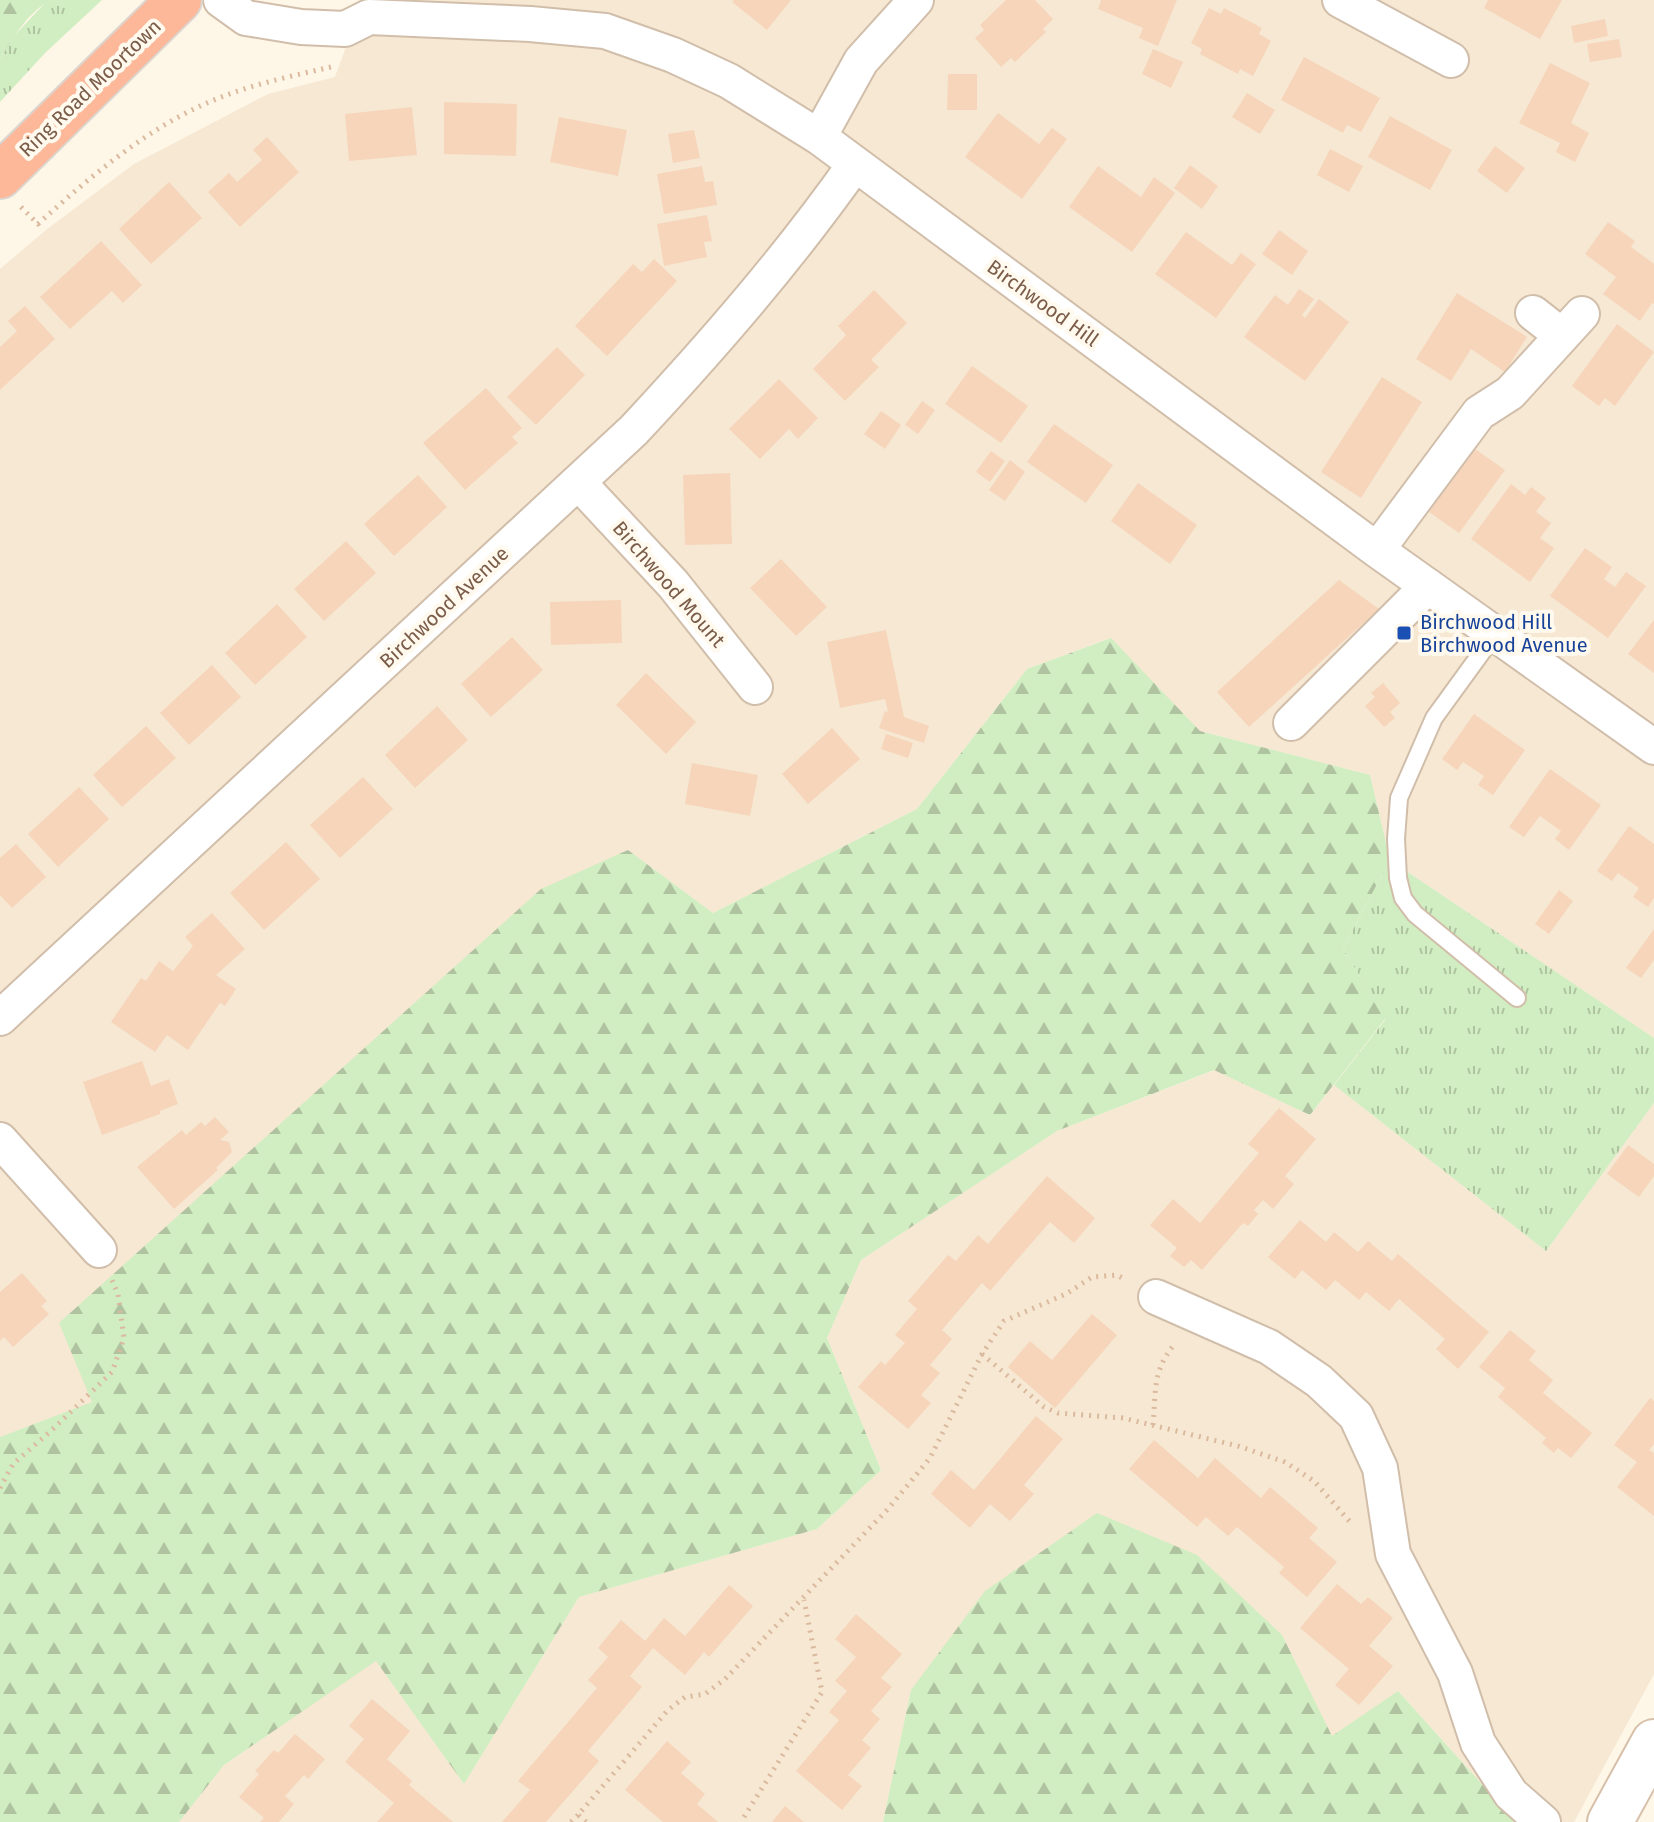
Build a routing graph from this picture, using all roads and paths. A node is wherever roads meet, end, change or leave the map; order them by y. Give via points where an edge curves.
1 (179, 0) edge
2 (221, 0) edge
3 (916, 0) edge
4 (1340, 0) edge
5 (353, 16) edge
6 (1451, 60) dead end
7 (819, 137) junction
8 (855, 164) junction
9 (0, 176) edge
10 (38, 224) dead end
11 (1533, 313) dead end
12 (579, 483) junction
13 (1377, 550) junction
14 (1428, 586) junction
15 (1495, 634) junction
16 (755, 687) dead end
17 (1291, 723) dead end
18 (1654, 747) edge
19 (1517, 998) dead end
20 (0, 1018) edge
21 (0, 1140) edge
22 (99, 1250) joint
23 (1171, 1304) junction
24 (982, 1354) junction
25 (1153, 1425) junction
26 (0, 1488) edge
27 (1393, 1554) junction
28 (804, 1599) junction
29 (1654, 1742) edge
30 (578, 1815) junction
31 (744, 1817) dead end
32 (571, 1822) edge
33 (586, 1822) edge
34 (1543, 1822) edge
35 (1610, 1822) edge

1 - 9 highway, Ring Road Moortown
2 - 5 street, Birchwood Hill via 246,18 267,23
3 - 7 street via 861,61
4 - 6 street
5 - 7 street, Birchwood Hill via 605,31 729,81
5 - 10 path via 334,66 202,106 129,149
7 - 8 street, Birchwood Hill
8 - 12 street, Birchwood Avenue via 697,363
8 - 13 street, Birchwood Hill
11 - 13 street via 1571,324 1510,393 1479,413
12 - 16 street, Birchwood Mount via 673,584
12 - 20 street, Birchwood Avenue
13 - 14 street, Birchwood Hill
14 - 15 street, Birchwood Hill
14 - 17 street
15 - 18 street, Birchwood Hill
15 - 19 lane via 1434,718 1399,798 1398,878 1403,898 1415,914
21 - 22 street
22 - 26 path via 118,1294 124,1338 112,1372 13,1464
23 - 24 path via 1117,1275 1092,1277 1004,1321
23 - 25 path via 1178,1341 1158,1370
23 - 27 street via 1269,1347 1319,1381 1356,1416 1380,1468
24 - 25 path via 1058,1413
24 - 28 path via 930,1458
25 - 27 path via 1285,1462 1314,1481 1359,1533
27 - 34 street via 1455,1673 1478,1743 1511,1794
28 - 30 path via 725,1679 668,1710
28 - 31 path via 822,1692
29 - 35 street
30 - 32 path
30 - 33 path

